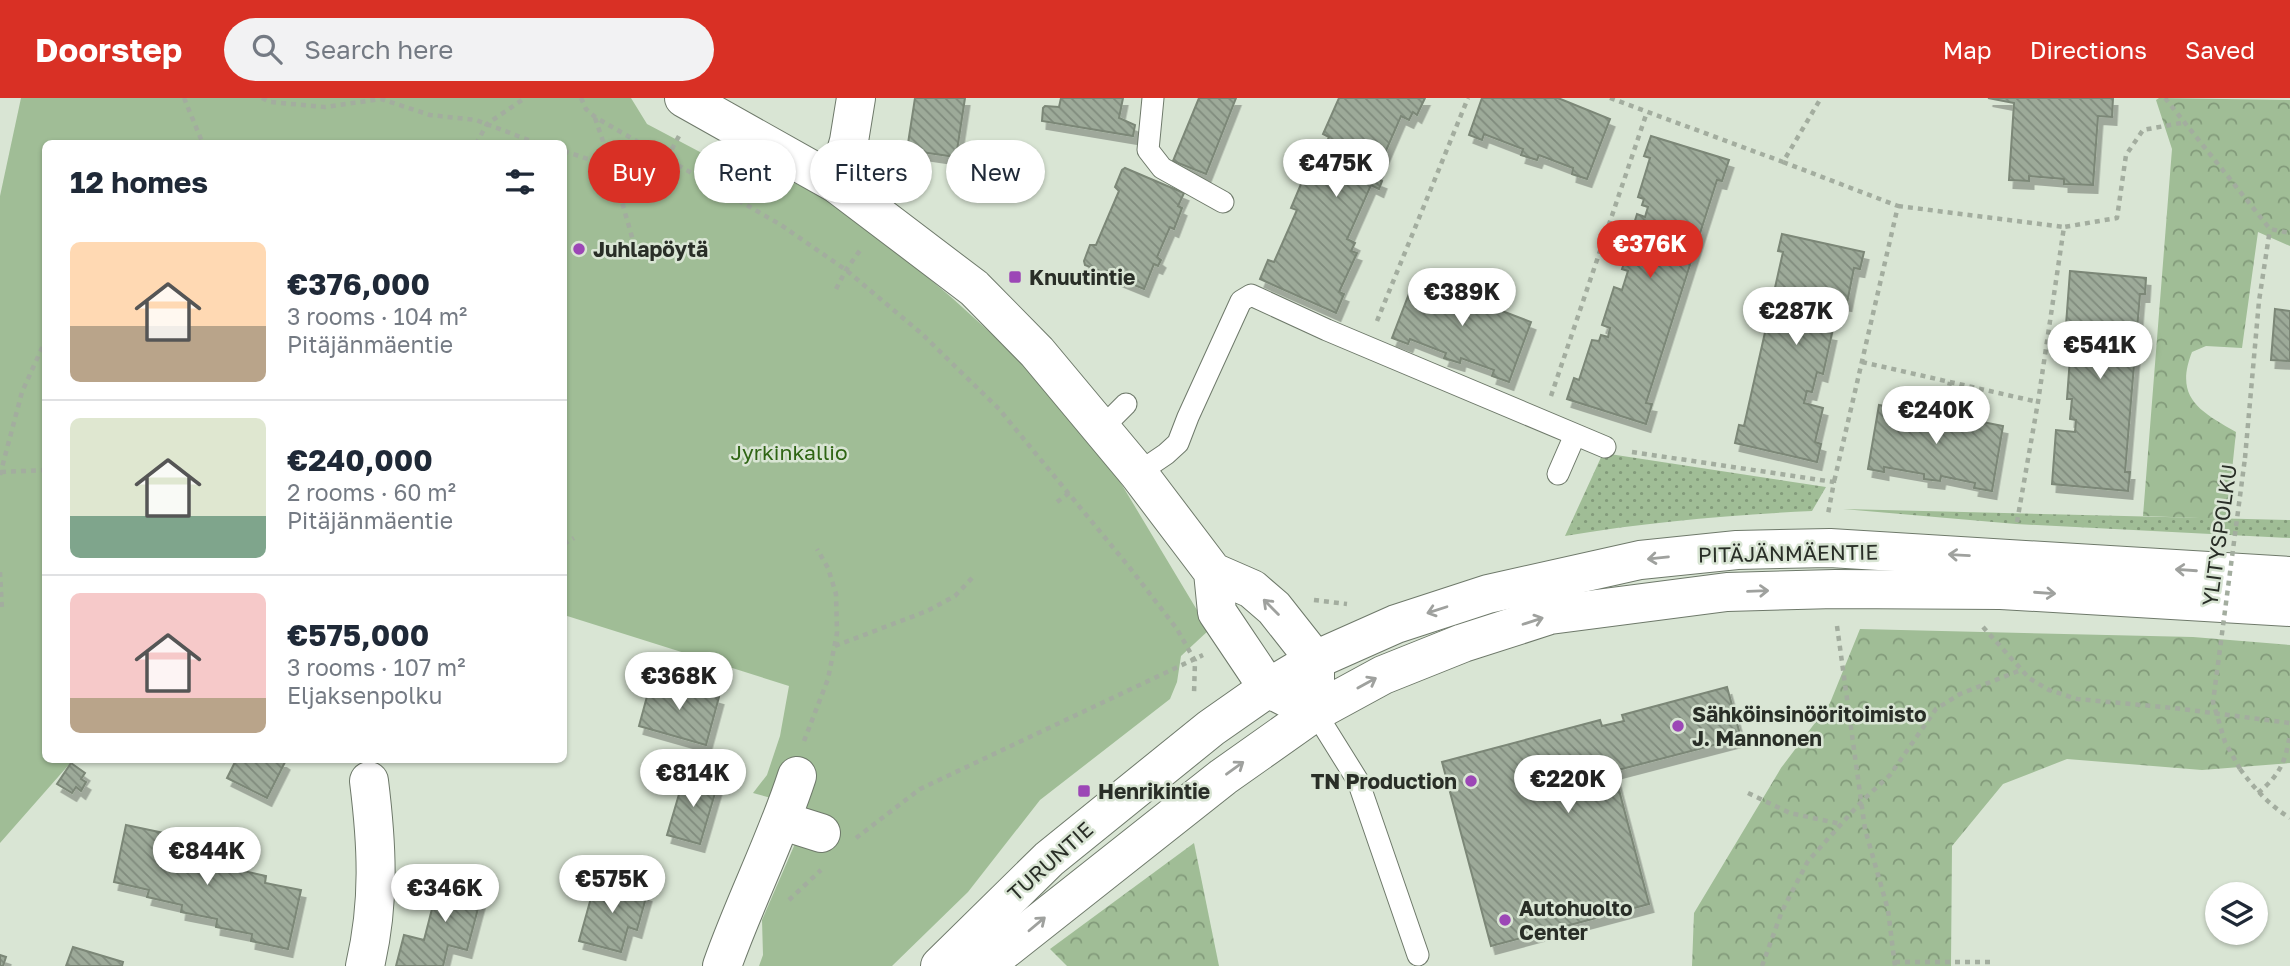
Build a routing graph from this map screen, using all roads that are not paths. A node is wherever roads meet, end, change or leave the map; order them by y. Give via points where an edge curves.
1 (684, 98) edge
2 (856, 98) edge
3 (1153, 98) edge
4 (849, 140) edge
5 (810, 169) edge
6 (1223, 202) dead end
7 (862, 203) edge
8 (1575, 435) junction
9 (1605, 447) road end
10 (1138, 473) junction
11 (1558, 474) dead end
12 (1213, 572) junction
13 (2290, 576) edge
14 (2290, 607) edge
15 (1315, 660) junction
16 (1268, 688) junction
17 (1315, 712) junction
18 (797, 776) road end
19 (369, 781) dead end
20 (783, 821) junction
21 (833, 847) road end
22 (1418, 955) dead end
23 (365, 966) edge
24 (722, 966) edge
25 (940, 966) edge
26 (984, 966) edge

1 - 5 main road
2 - 4 main road
3 - 6 lane via 1147,150 1162,168
7 - 10 main road via 974,288 1037,352 1114,416
8 - 9 lane
8 - 10 lane via 1251,295 1241,300 1178,443
8 - 11 lane
10 - 12 main road
15 -> 12 main road via 1274,608 1252,589
12 - 16 main road via 1217,612
13 -> 15 main road, PITÄJÄNMÄENTIE via 1830,548 1737,550 1640,560 1488,594 1396,624
17 -> 14 main road, PITÄJÄNMÄENTIE via 1383,675 1550,615 1727,592 2001,590
15 - 16 main road, PITÄJÄNMÄENTIE
15 - 17 main road
16 - 17 main road
16 - 25 main road, TURUNTIE via 1104,813
17 - 22 lane via 1358,781
26 -> 17 main road, TURUNTIE via 1223,777
18 - 20 main road
19 - 23 main road via 377,868
20 - 21 main road
20 - 24 main road

